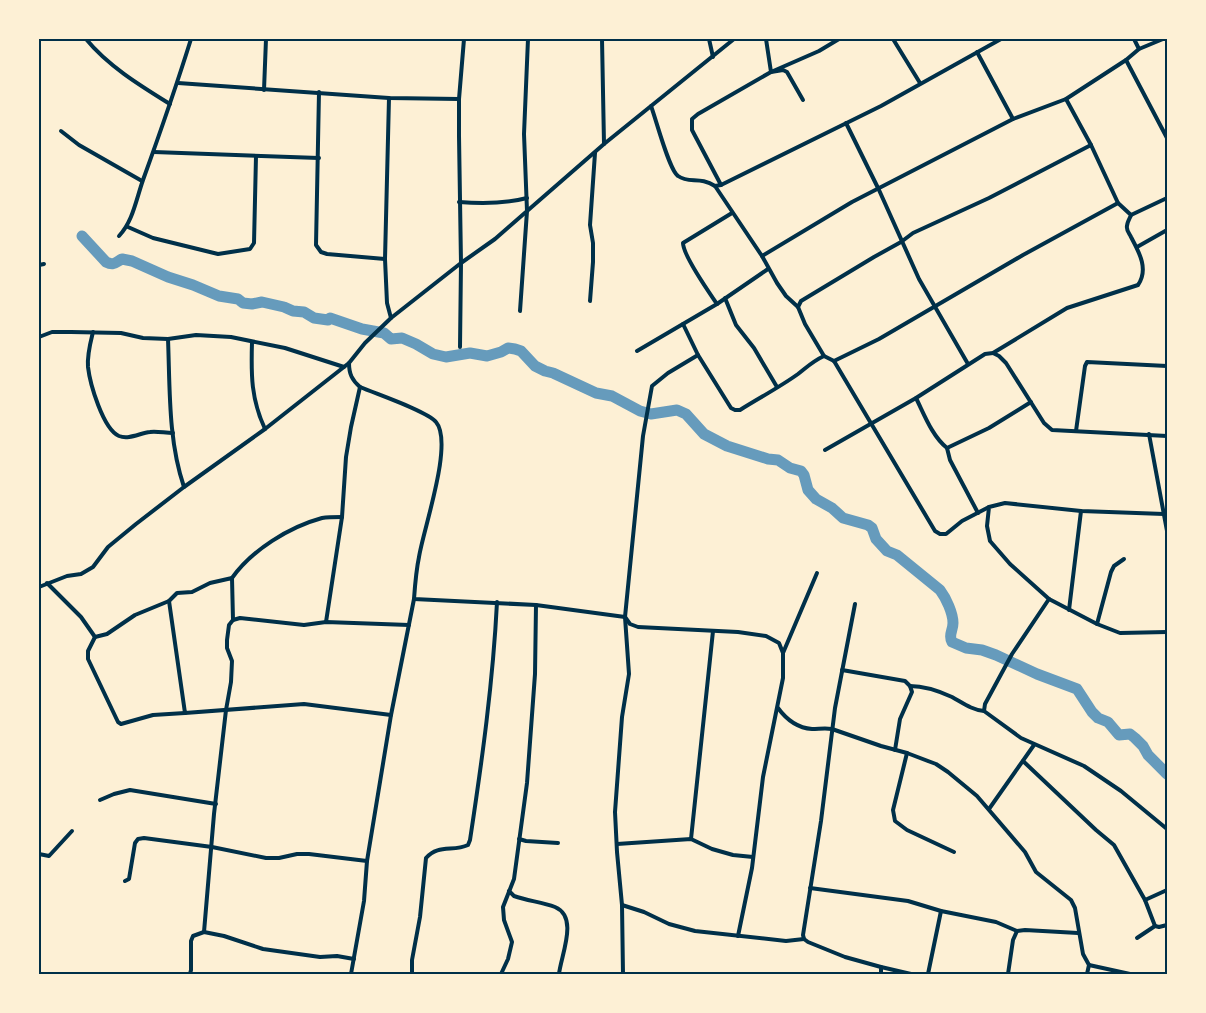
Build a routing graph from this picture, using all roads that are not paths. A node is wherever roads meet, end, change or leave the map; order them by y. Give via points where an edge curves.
1 (86, 39) edge
2 (191, 39) edge
3 (266, 39) edge
4 (464, 39) edge
5 (528, 39) edge
6 (602, 39) edge
7 (709, 39) edge
8 (734, 39) edge
9 (766, 39) edge
10 (839, 39) edge
11 (893, 39) edge
12 (1001, 39) edge
13 (1134, 39) edge
14 (1163, 39) edge
15 (1139, 49) junction
16 (977, 52) junction
17 (713, 57) junction
18 (1126, 60) junction
19 (771, 72) junction
20 (178, 83) junction
21 (920, 83) junction
22 (264, 90) junction
23 (318, 92) junction
24 (389, 98) junction
25 (459, 99) junction
26 (1066, 99) junction
27 (803, 100) dead end
28 (170, 104) junction
29 (652, 106) junction
30 (1012, 119) junction
31 (846, 123) junction
32 (61, 131) dead end
33 (1167, 138) edge
34 (604, 144) junction
35 (1091, 145) junction
36 (154, 152) junction
37 (595, 153) junction
38 (256, 156) junction
39 (318, 158) junction
40 (142, 181) junction
41 (721, 185) junction
42 (715, 186) junction
43 (879, 190) junction
44 (527, 198) junction
45 (1167, 198) edge
46 (459, 202) junction
47 (1118, 203) junction
48 (527, 211) junction
49 (732, 212) junction
50 (1132, 215) junction
51 (128, 226) junction
52 (1167, 230) edge
53 (119, 236) dead end
54 (902, 242) junction
55 (1136, 247) junction
56 (762, 256) junction
57 (385, 259) junction
58 (461, 262) junction
59 (768, 270) junction
60 (725, 298) junction
61 (590, 302) dead end
62 (717, 304) junction
63 (798, 308) junction
64 (935, 308) junction
65 (520, 311) dead end
66 (391, 318) junction
67 (683, 324) junction
68 (93, 332) junction
69 (39, 337) edge
70 (168, 339) junction
71 (252, 342) junction
72 (460, 347) dead end
73 (637, 351) dead end
74 (993, 353) junction
75 (698, 355) junction
76 (824, 356) junction
77 (834, 362) junction
78 (349, 363) junction
79 (968, 364) junction
80 (1167, 366) edge
81 (344, 367) junction
82 (360, 387) junction
83 (777, 387) junction
84 (916, 398) junction
85 (1031, 402) junction
86 (872, 422) junction
87 (265, 430) junction
88 (1076, 431) junction
89 (173, 433) junction
90 (1148, 434) junction
91 (1167, 436) edge
92 (947, 448) junction
93 (825, 450) dead end
94 (184, 487) junction
95 (989, 507) junction
96 (1081, 510) junction
97 (978, 513) junction
98 (1164, 514) junction
99 (342, 517) junction
100 (1167, 531) edge
101 (1124, 559) dead end
102 (817, 573) dead end
103 (232, 578) junction
104 (48, 583) junction
105 (39, 587) edge
106 (414, 599) junction
107 (1049, 599) junction
108 (169, 600) junction
109 (497, 602) junction
110 (855, 604) dead end
111 (536, 605) junction
112 (1069, 610) junction
113 (625, 617) junction
114 (233, 620) junction
115 (326, 622) junction
116 (409, 624) junction
117 (1097, 624) junction
118 (713, 631) junction
119 (1167, 632) edge
120 (95, 637) junction
121 (783, 653) junction
122 (842, 670) junction
123 (910, 686) junction
124 (778, 708) junction
125 (226, 710) junction
126 (984, 711) junction
127 (185, 713) junction
128 (391, 715) junction
129 (832, 730) junction
130 (1034, 745) junction
131 (895, 750) junction
132 (907, 753) junction
133 (1023, 761) junction
134 (100, 800) dead end
135 (216, 804) junction
136 (989, 810) junction
137 (1167, 829) edge
138 (72, 830) dead end
139 (519, 839) junction
140 (691, 839) junction
141 (558, 844) dead end
142 (617, 844) junction
143 (212, 847) junction
144 (954, 852) dead end
145 (39, 854) edge
146 (753, 857) junction
147 (367, 861) junction
148 (125, 881) dead end
149 (810, 888) junction
150 (1167, 890) edge
151 (509, 891) junction
152 (1145, 900) junction
153 (622, 905) junction
154 (940, 911) junction
155 (1167, 925) edge
156 (1155, 926) junction
157 (204, 932) junction
158 (1017, 932) junction
159 (1078, 933) junction
160 (738, 936) junction
161 (1137, 938) dead end
162 (804, 939) junction
163 (354, 959) junction
164 (1088, 965) junction
165 (882, 968) junction
166 (187, 974) edge
167 (351, 974) edge
168 (412, 974) edge
169 (501, 974) edge
170 (559, 974) edge
171 (623, 974) edge
172 (881, 974) edge
173 (912, 974) edge
174 (928, 974) edge
175 (1008, 974) edge
176 (1087, 974) edge
177 (1130, 974) edge

1 - 28 street via 138,85
2 - 20 street
3 - 22 street
4 - 25 street
5 - 44 street via 524,134
6 - 34 street
7 - 17 street
8 - 17 street
9 - 19 street
10 - 19 street
11 - 21 street
12 - 16 street
13 - 15 street
14 - 15 street
15 - 18 street
16 - 21 street
16 - 30 street
17 - 29 street
18 - 26 street
18 - 33 street
19 - 27 street via 787,72
19 - 41 street via 692,120 692,130
20 - 22 street
20 - 28 street
21 - 31 street
22 - 23 street
23 - 24 street
23 - 39 street
24 - 25 street
24 - 57 street
25 - 46 street
26 - 30 street
26 - 35 street
28 - 36 street
29 - 34 street
29 - 42 street via 676,175 684,179 707,180
30 - 43 street
31 - 41 street
31 - 43 street
32 - 40 street
34 - 37 street
35 - 47 street
35 - 54 street via 913,233
36 - 38 street
36 - 40 street
37 - 48 street
37 - 61 street via 590,226 593,262
38 - 39 street
38 - 51 street via 254,243 250,249 218,254 153,238
39 - 57 street via 316,245 327,254
40 - 51 street
41 - 42 street
42 - 49 street
43 - 54 street
43 - 56 street via 852,202
44 - 46 street via 506,203
44 - 48 street
45 - 50 street
46 - 58 street
47 - 50 street
47 - 64 street
48 - 58 street via 495,239
48 - 65 street
49 - 56 street
49 - 62 street via 683,243
50 - 55 street via 1127,228
51 - 53 street
52 - 55 street
54 - 63 street via 801,301
54 - 64 street
55 - 74 street via 1143,269 1138,285 1067,308
56 - 59 street
57 - 66 street
58 - 66 street
58 - 72 street
59 - 60 street
59 - 63 street
60 - 62 street
60 - 83 street via 736,326 754,348
62 - 67 street
63 - 76 street
64 - 77 street
64 - 79 street
66 - 78 street via 365,342
67 - 73 street
67 - 75 street
68 - 69 street via 52,332
68 - 70 street
68 - 89 street via 88,366 103,417 112,431 127,438 150,432
70 - 71 street via 231,337
70 - 89 street
71 - 81 street via 285,348
71 - 87 street via 252,389
74 - 79 street
74 - 85 street via 1006,363
75 - 83 street via 735,410
75 - 113 street via 652,386 643,436
76 - 77 street
76 - 83 street
77 - 86 street
78 - 81 street
78 - 82 street via 349,372
79 - 84 street
80 - 88 street via 1087,362
81 - 87 street
82 - 99 street via 346,457
82 - 106 street via 424,413 437,423 441,435 441,463 419,555
84 - 86 street
84 - 92 street via 930,426
85 - 88 street via 1044,424 1052,430
85 - 92 street via 989,428
86 - 93 street
86 - 97 street via 935,530 946,534
87 - 94 street
88 - 90 street
89 - 94 street
90 - 91 street
90 - 98 street
92 - 97 street
94 - 104 street via 108,547 93,567
95 - 96 street via 1006,503
95 - 97 street
95 - 107 street via 987,526 990,541
96 - 98 street
96 - 112 street
98 - 100 street
99 - 103 street via 323,518 283,534 259,549
99 - 115 street
101 - 117 street via 1111,572
102 - 121 street
103 - 108 street via 210,583 192,592 177,593
103 - 114 street
104 - 105 street
104 - 120 street via 81,617
106 - 109 street
106 - 116 street
107 - 112 street
107 - 126 street via 1012,654
108 - 120 street via 135,614 107,634
108 - 127 street
109 - 111 street
109 - 168 street via 495,653 470,840 468,846 431,852 426,858
110 - 122 street
111 - 113 street
111 - 139 street via 535,674 527,783
112 - 117 street
113 - 118 street via 638,627
113 - 142 street via 629,674 622,717 616,803
114 - 115 street via 304,625
114 - 125 street via 227,640 232,661
115 - 116 street
116 - 128 street
117 - 119 street via 1120,633
118 - 121 street via 766,636 779,643
118 - 140 street
120 - 127 street via 88,659 118,722
121 - 124 street
122 - 123 street via 905,681
122 - 129 street
123 - 126 street via 934,690 968,707
123 - 131 street via 912,692 900,719
124 - 129 street via 798,725
124 - 146 street via 763,777
125 - 127 street
125 - 128 street via 304,704
125 - 135 street
126 - 130 street
128 - 147 street
129 - 131 street
129 - 149 street
130 - 133 street
130 - 137 street via 1084,766
131 - 132 street
132 - 136 street via 948,772
132 - 144 street via 893,810 895,821 906,830
133 - 136 street
133 - 152 street via 1114,845
134 - 135 street via 130,790
135 - 143 street
136 - 159 street via 1025,852 1036,872 1071,900
138 - 145 street via 49,856
139 - 141 street
139 - 151 street via 514,879
140 - 142 street
140 - 146 street via 712,849
142 - 153 street
143 - 147 street via 266,858 309,854
143 - 148 street via 138,839 129,879
143 - 157 street
146 - 160 street
147 - 163 street
149 - 154 street via 908,901
149 - 162 street
150 - 152 street
151 - 169 street via 503,907 512,942
151 - 170 street via 514,896 564,912 568,922
152 - 156 street
153 - 160 street via 695,931
153 - 171 street
154 - 158 street via 996,922
154 - 174 street
155 - 156 street
156 - 161 street
157 - 163 street via 263,949
157 - 166 street via 193,936 191,970
158 - 159 street
158 - 175 street
159 - 164 street
160 - 162 street via 786,941
162 - 165 street via 845,957
163 - 167 street
164 - 176 street
164 - 177 street
165 - 172 street
165 - 173 street

